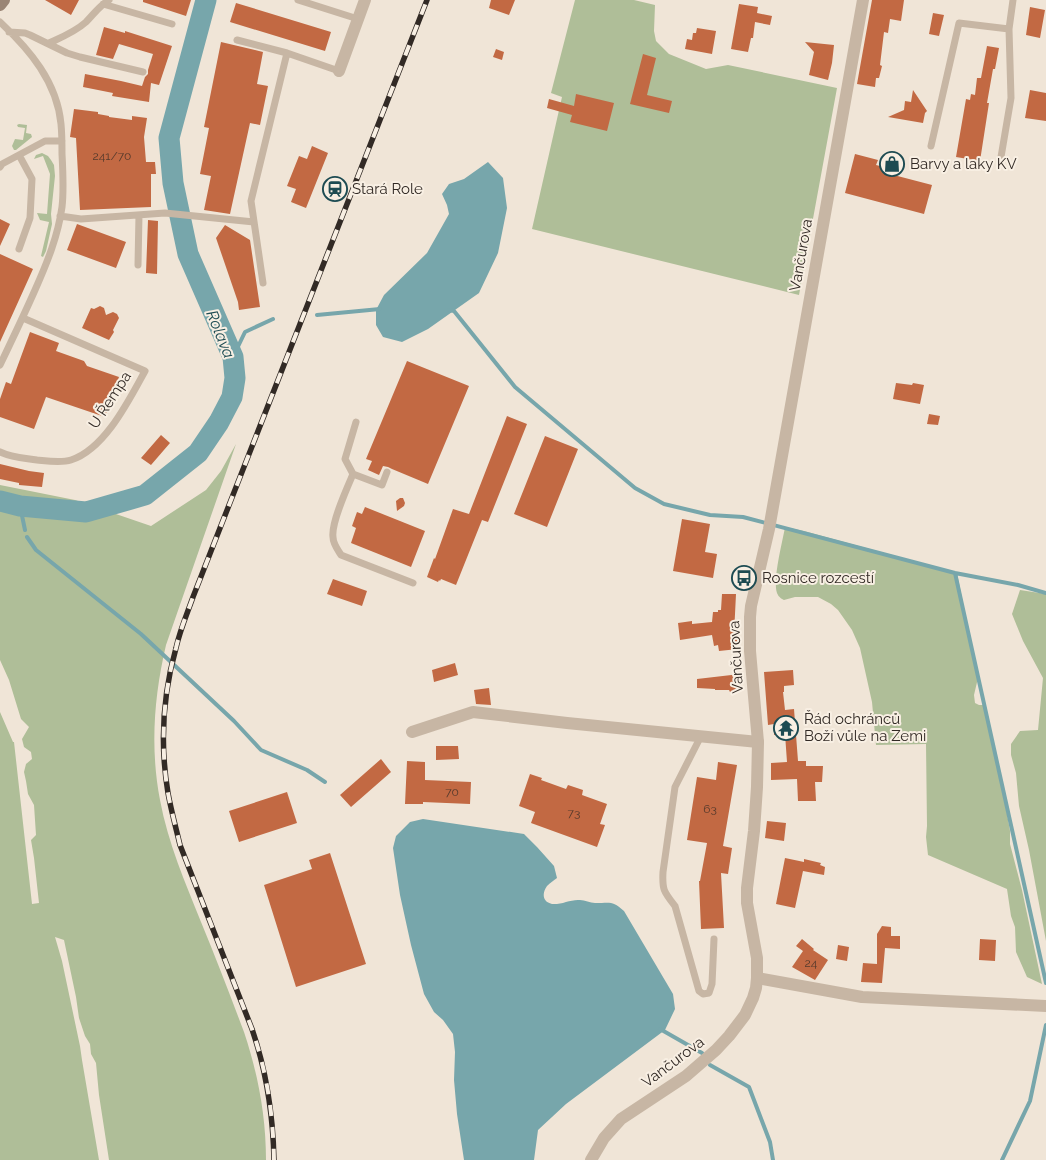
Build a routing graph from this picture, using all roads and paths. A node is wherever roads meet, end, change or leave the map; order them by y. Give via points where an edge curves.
1 (4, 0) edge
2 (298, 0) edge
3 (365, 0) edge
4 (863, 0) edge
5 (1013, 0) edge
6 (105, 2) edge
7 (0, 5) edge
8 (358, 19) junction
9 (0, 22) edge
10 (172, 24) dead end
11 (1009, 29) junction
12 (9, 32) junction
13 (237, 40) dead end
14 (48, 43) junction
15 (287, 53) junction
16 (339, 71) joint
17 (143, 72) dead end
18 (62, 141) junction
19 (931, 146) dead end
20 (18, 155) junction
21 (1001, 157) dead end
22 (1, 165) edge
23 (138, 215) junction
24 (60, 216) junction
25 (254, 222) junction
26 (19, 249) dead end
27 (138, 265) dead end
28 (263, 283) dead end
29 (23, 318) junction
30 (0, 365) edge
31 (356, 422) dead end
32 (0, 452) edge
33 (387, 472) dead end
34 (353, 474) junction
35 (413, 583) dead end
36 (412, 732) dead end
37 (701, 736) junction
38 (758, 742) junction
39 (714, 939) dead end
40 (757, 978) junction
41 (1046, 1006) edge
42 (591, 1160) edge

1 - 7 main road
2 - 8 lane
3 - 8 street
4 - 38 street, Vančurova via 769,530 751,606 750,642
5 - 11 lane
6 - 10 lane
6 - 14 lane via 86,22
8 - 16 street
9 - 12 lane
11 - 19 lane via 959,22
11 - 21 lane via 1011,98
12 - 14 lane via 25,33
12 - 18 lane via 49,81 56,99
13 - 15 lane
14 - 17 lane via 80,57
15 - 16 lane
15 - 25 lane via 251,201
18 - 20 lane via 45,141
18 - 24 lane
20 - 22 lane
20 - 26 lane via 32,179 30,218
23 - 24 lane via 81,219
23 - 25 lane via 165,213
23 - 27 lane
24 - 29 lane via 55,239
25 - 28 lane
29 - 30 lane
29 - 32 lane, U Řempa via 145,371 107,434 83,455 69,461 48,462
31 - 34 lane via 345,459
33 - 34 lane via 382,485
34 - 35 lane via 333,529 332,538 337,548 341,555
36 - 37 street via 473,712
37 - 38 street
37 - 39 lane via 675,787 662,887 675,906 699,991 704,994 709,993 712,984
38 - 40 street, Vančurova via 754,831 747,888
40 - 41 street via 862,997
40 - 42 street, Vančurova via 745,1015 729,1036 686,1076 621,1119

